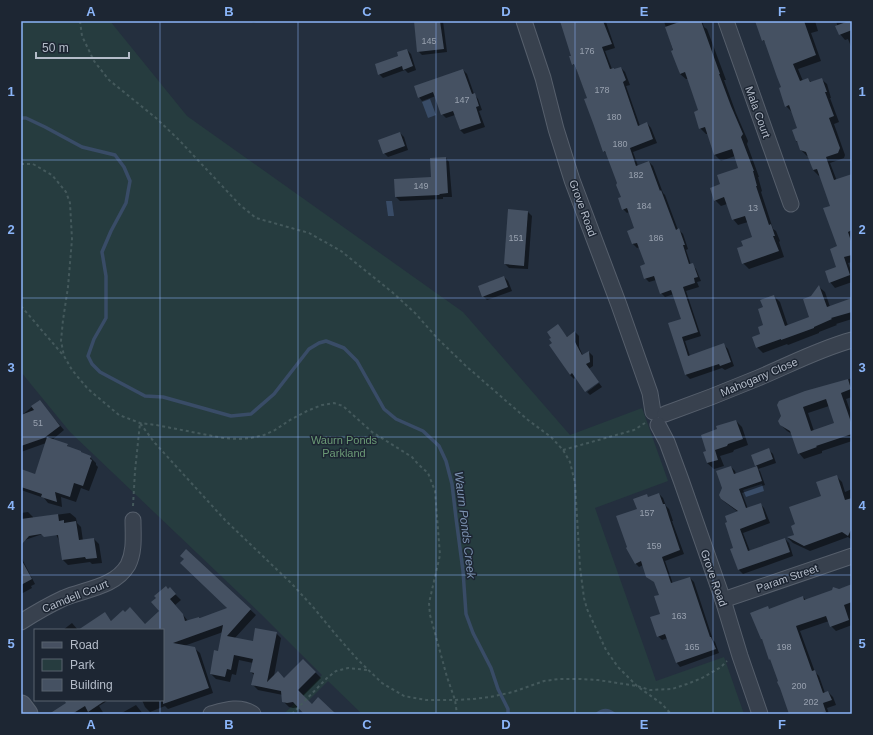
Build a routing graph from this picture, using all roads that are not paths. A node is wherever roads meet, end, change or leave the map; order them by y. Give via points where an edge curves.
1 (524, 21) edge
2 (726, 21) edge
3 (791, 204) dead end
4 (852, 340) edge
5 (659, 417) junction
6 (133, 520) road end
7 (852, 556) edge
8 (723, 600) junction
9 (21, 622) edge
10 (21, 706) edge
11 (27, 714) edge
12 (211, 714) edge
13 (253, 714) edge
14 (760, 714) edge

1 - 5 street, Grove Road via 572,180
2 - 3 street, Mala Court
4 - 5 street, Mahogany Close via 836,344
5 - 8 street, Grove Road
6 - 9 street, Camdell Court via 133,552 128,565 119,576 100,586 51,604
7 - 8 street, Param Street
8 - 14 street, Grove Road
10 - 11 street
12 - 13 street via 238,709

